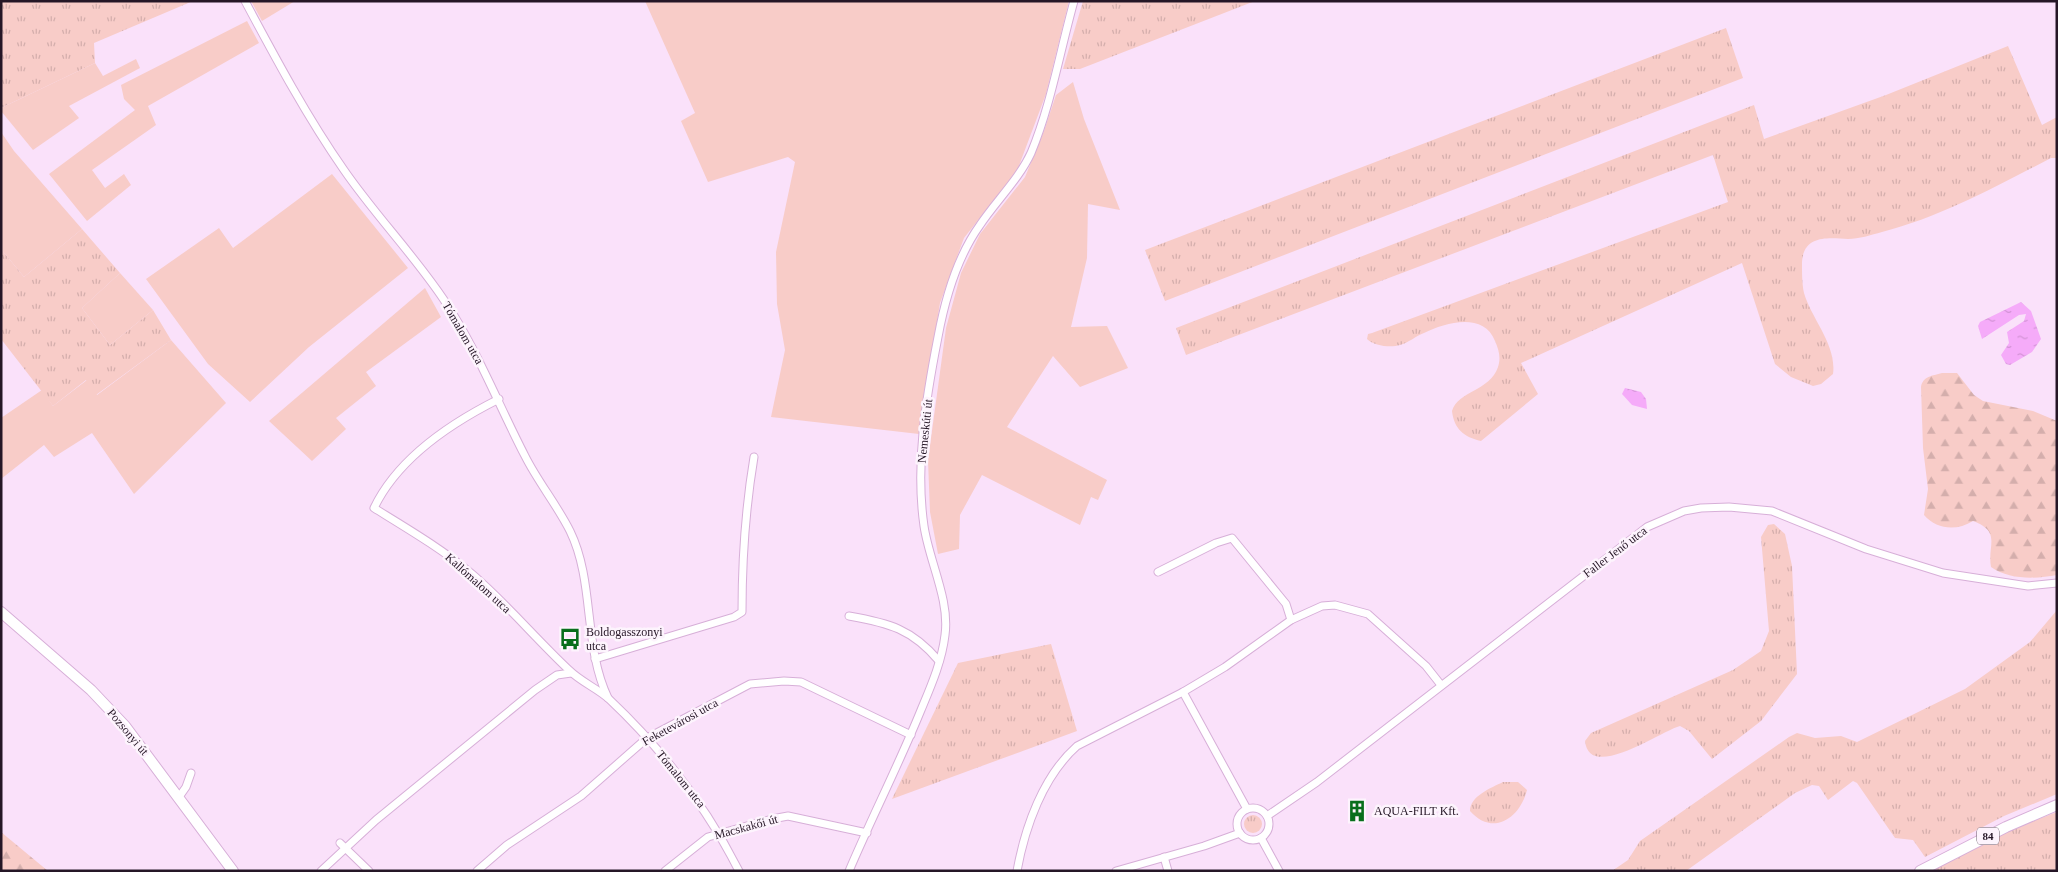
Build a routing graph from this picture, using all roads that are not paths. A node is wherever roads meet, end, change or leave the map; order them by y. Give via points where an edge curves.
1 (245, 1) edge
2 (1074, 1) edge
3 (499, 398) junction
4 (754, 457) dead end
5 (1158, 572) dead end
6 (2057, 583) edge
7 (1, 612) edge
8 (849, 616) dead end
9 (1291, 620) junction
10 (595, 659) junction
11 (939, 661) junction
12 (571, 672) junction
13 (1442, 685) junction
14 (1183, 692) junction
15 (608, 698) junction
16 (911, 735) junction
17 (647, 738) junction
18 (191, 773) dead end
19 (179, 797) junction
20 (2057, 805) edge
21 (1246, 809) junction
22 (1267, 816) junction
23 (867, 833) junction
24 (1240, 833) junction
25 (719, 834) junction
26 (1261, 838) junction
27 (343, 845) junction
28 (1164, 857) junction
29 (233, 871) edge
30 (321, 871) edge
31 (369, 871) edge
32 (477, 871) edge
33 (665, 871) edge
34 (739, 871) edge
35 (849, 871) edge
36 (1017, 871) edge
37 (1116, 871) edge
38 (1168, 871) edge
39 (1279, 871) edge
40 (1920, 871) edge

1 - 3 street, Tómalom utca via 296,96 345,170 444,300
2 - 11 street, Nemeskúti út via 1053,86 1030,153 964,250 938,335 923,436 921,481 924,527 945,615 945,636
3 - 10 street, Tómalom utca via 525,457 574,540
3 - 12 street, Kallómalom utca via 458,421 411,460 388,485 374,508 444,552 473,575
4 - 10 street via 744,517 742,612
5 - 9 street via 1232,538 1286,604
6 - 13 street, Faller Jenő utca via 2028,586 1938,572 1866,550 1772,511 1729,507 1684,510 1647,527
7 - 19 main road, Pozsonyi út via 98,697 125,726
8 - 11 street via 904,630
9 - 13 street via 1322,606 1360,611 1391,634
9 - 14 street
10 - 15 street, Tómalom utca
11 - 16 street, Nemeskúti út
12 - 15 street, Tómalom utca
12 - 27 street via 548,680
13 - 22 street, Faller Jenő utca via 1310,787
14 - 21 street
14 - 36 street via 1077,746 1062,759 1030,824
15 - 17 street, Tómalom utca
16 - 17 street, Feketevárosi utca via 801,682 784,681 744,687
16 - 23 street, Nemeskúti út
17 - 25 street, Tómalom utca via 685,782
17 - 32 street, Feketevárosi utca via 580,796 507,845
18 - 19 street
19 - 29 main road, Pozsonyi út
20 - 40 main road, 84 via 1997,831
21 - 22 street via 1256,808
21 - 24 street via 1238,820
22 - 26 street via 1269,826
23 - 25 street, Macskakői út via 788,816
23 - 35 street, Nemeskúti út
24 - 26 street via 1252,840
24 - 28 street
25 - 33 street, Macskakői út via 708,837
25 - 34 street, Tómalom utca
26 - 39 street
27 - 30 street
27 - 31 street
28 - 37 street
28 - 38 street

